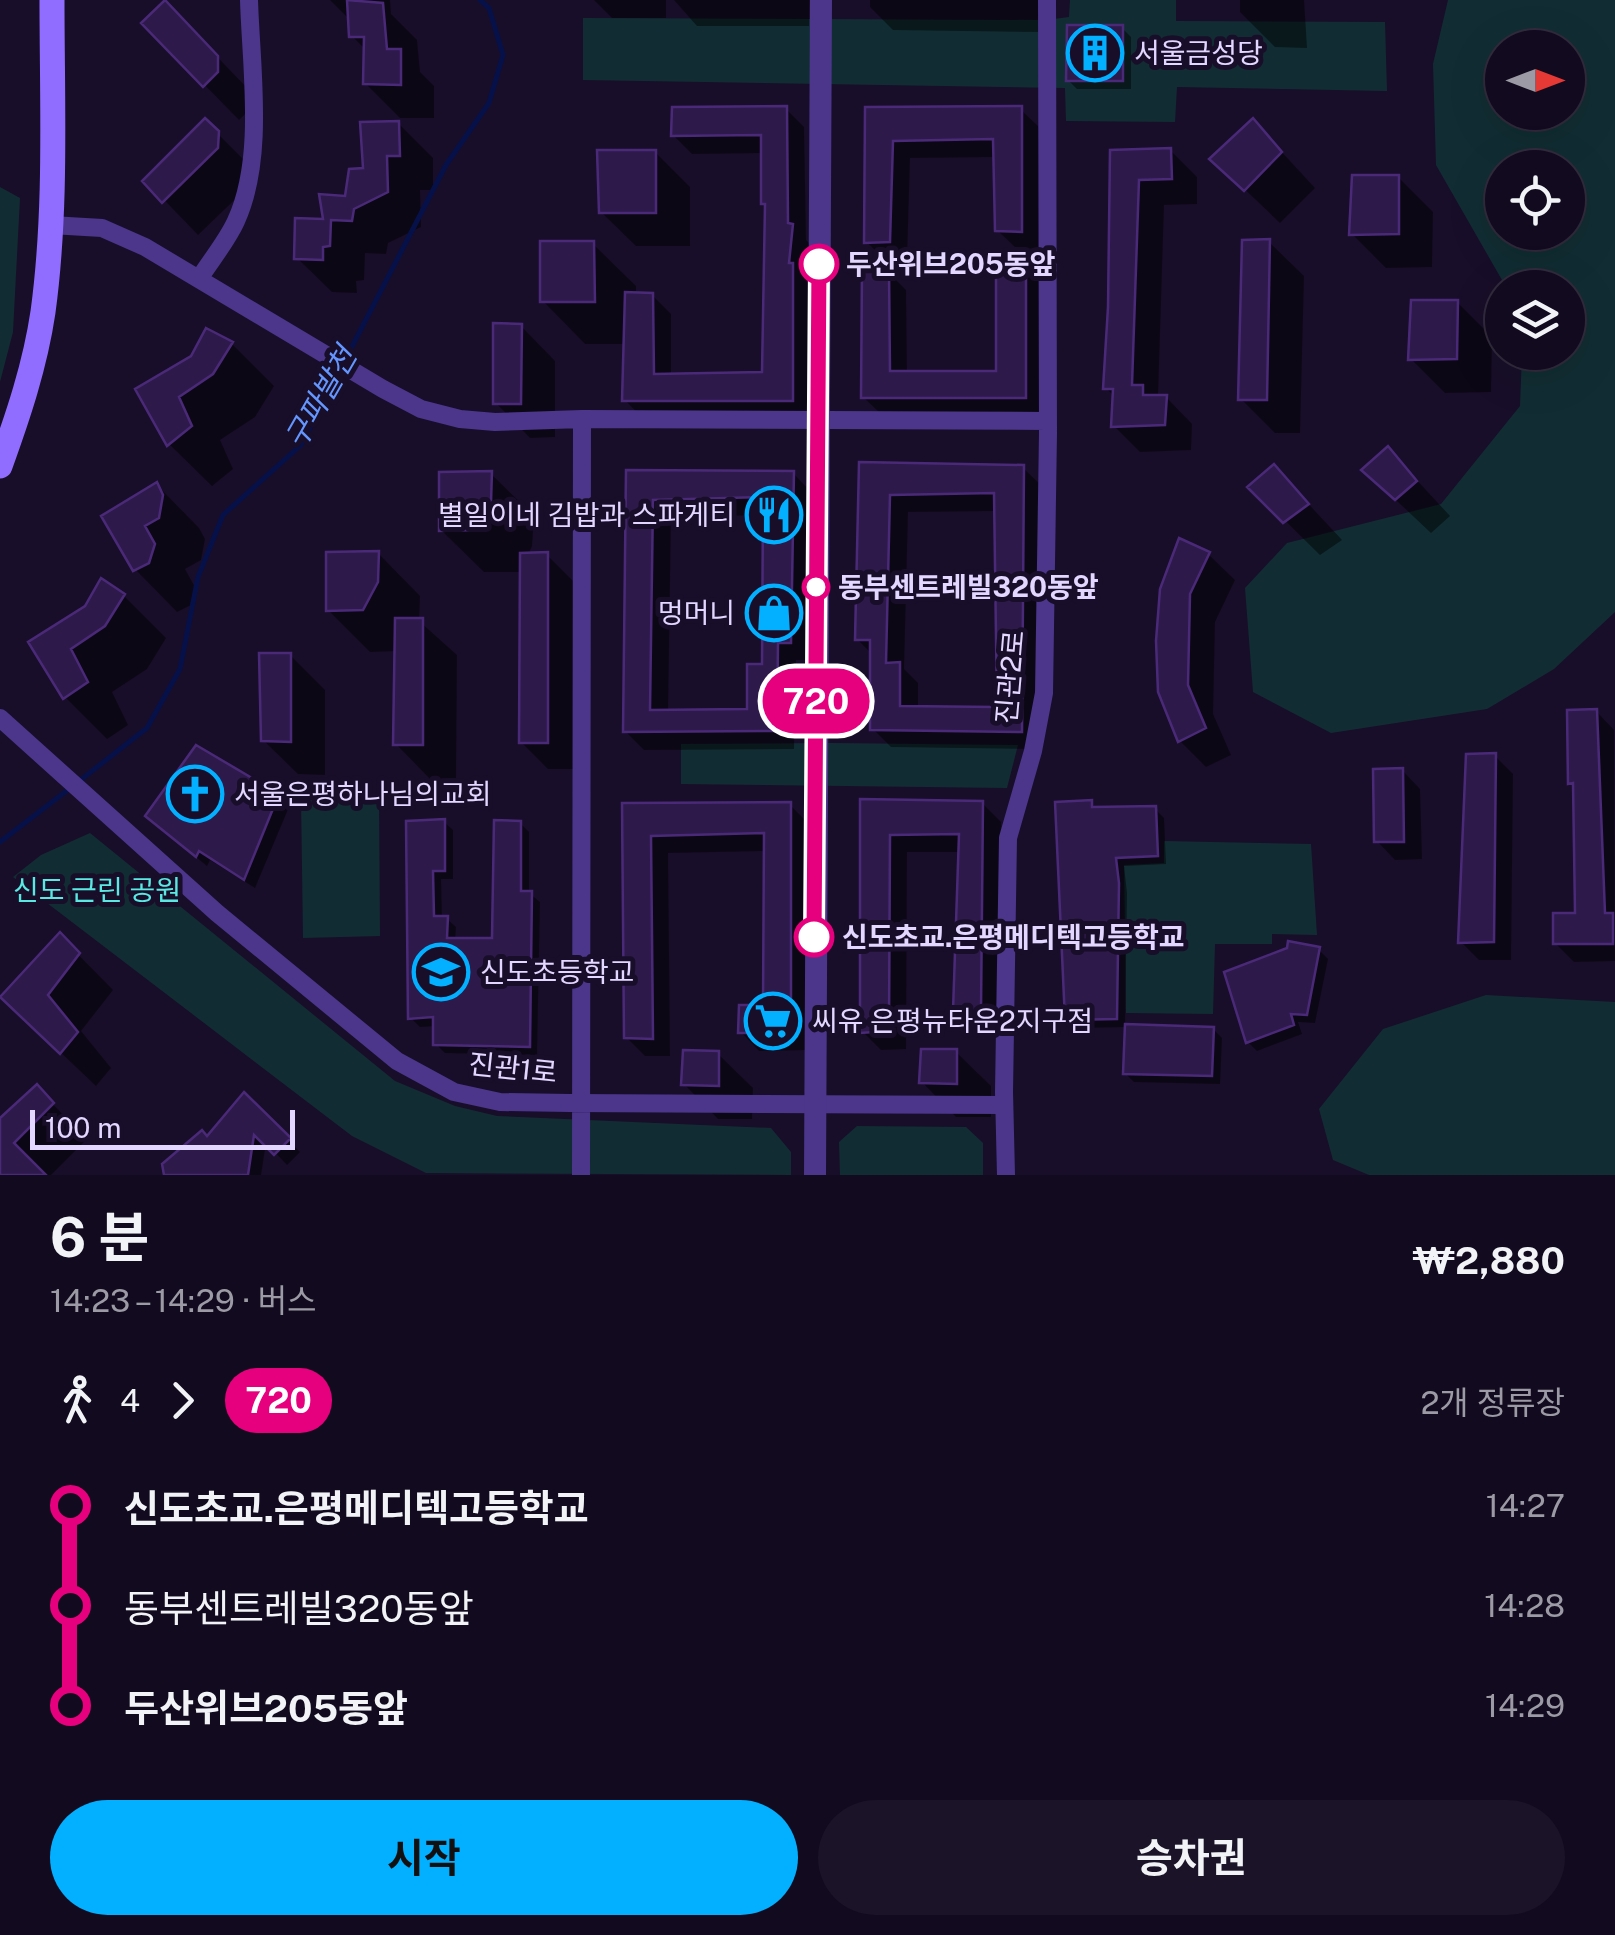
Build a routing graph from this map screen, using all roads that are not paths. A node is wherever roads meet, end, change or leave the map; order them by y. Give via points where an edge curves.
1 (52, 0) edge
2 (249, 0) edge
3 (820, 0) edge
4 (1047, 0) edge
5 (51, 226) junction
6 (199, 279) junction
7 (972, 402) dead end
8 (582, 419) junction
9 (972, 421) junction
10 (1048, 421) junction
11 (817, 422) junction
12 (0, 466) edge
13 (0, 718) edge
14 (579, 1103) junction
15 (816, 1105) junction
16 (1004, 1105) junction
17 (581, 1175) edge
18 (815, 1175) edge
19 (1006, 1175) edge

1 - 5 main road
2 - 6 street via 248,186 235,223
3 - 11 street
4 - 10 street, 진관2로
5 - 6 street via 102,228
5 - 12 main road via 36,348
6 - 8 street via 422,409 460,420
7 - 9 street
8 - 11 street
8 - 14 street
9 - 10 street
9 - 11 street
10 - 16 street, 진관2로 via 1044,693 1008,838
11 - 15 street
13 - 14 street, 진관1로 via 217,913 397,1061 454,1092 500,1102
14 - 15 street, 진관1로
14 - 17 street
15 - 16 street, 진관1로
15 - 18 street
16 - 19 street, 진관2로

